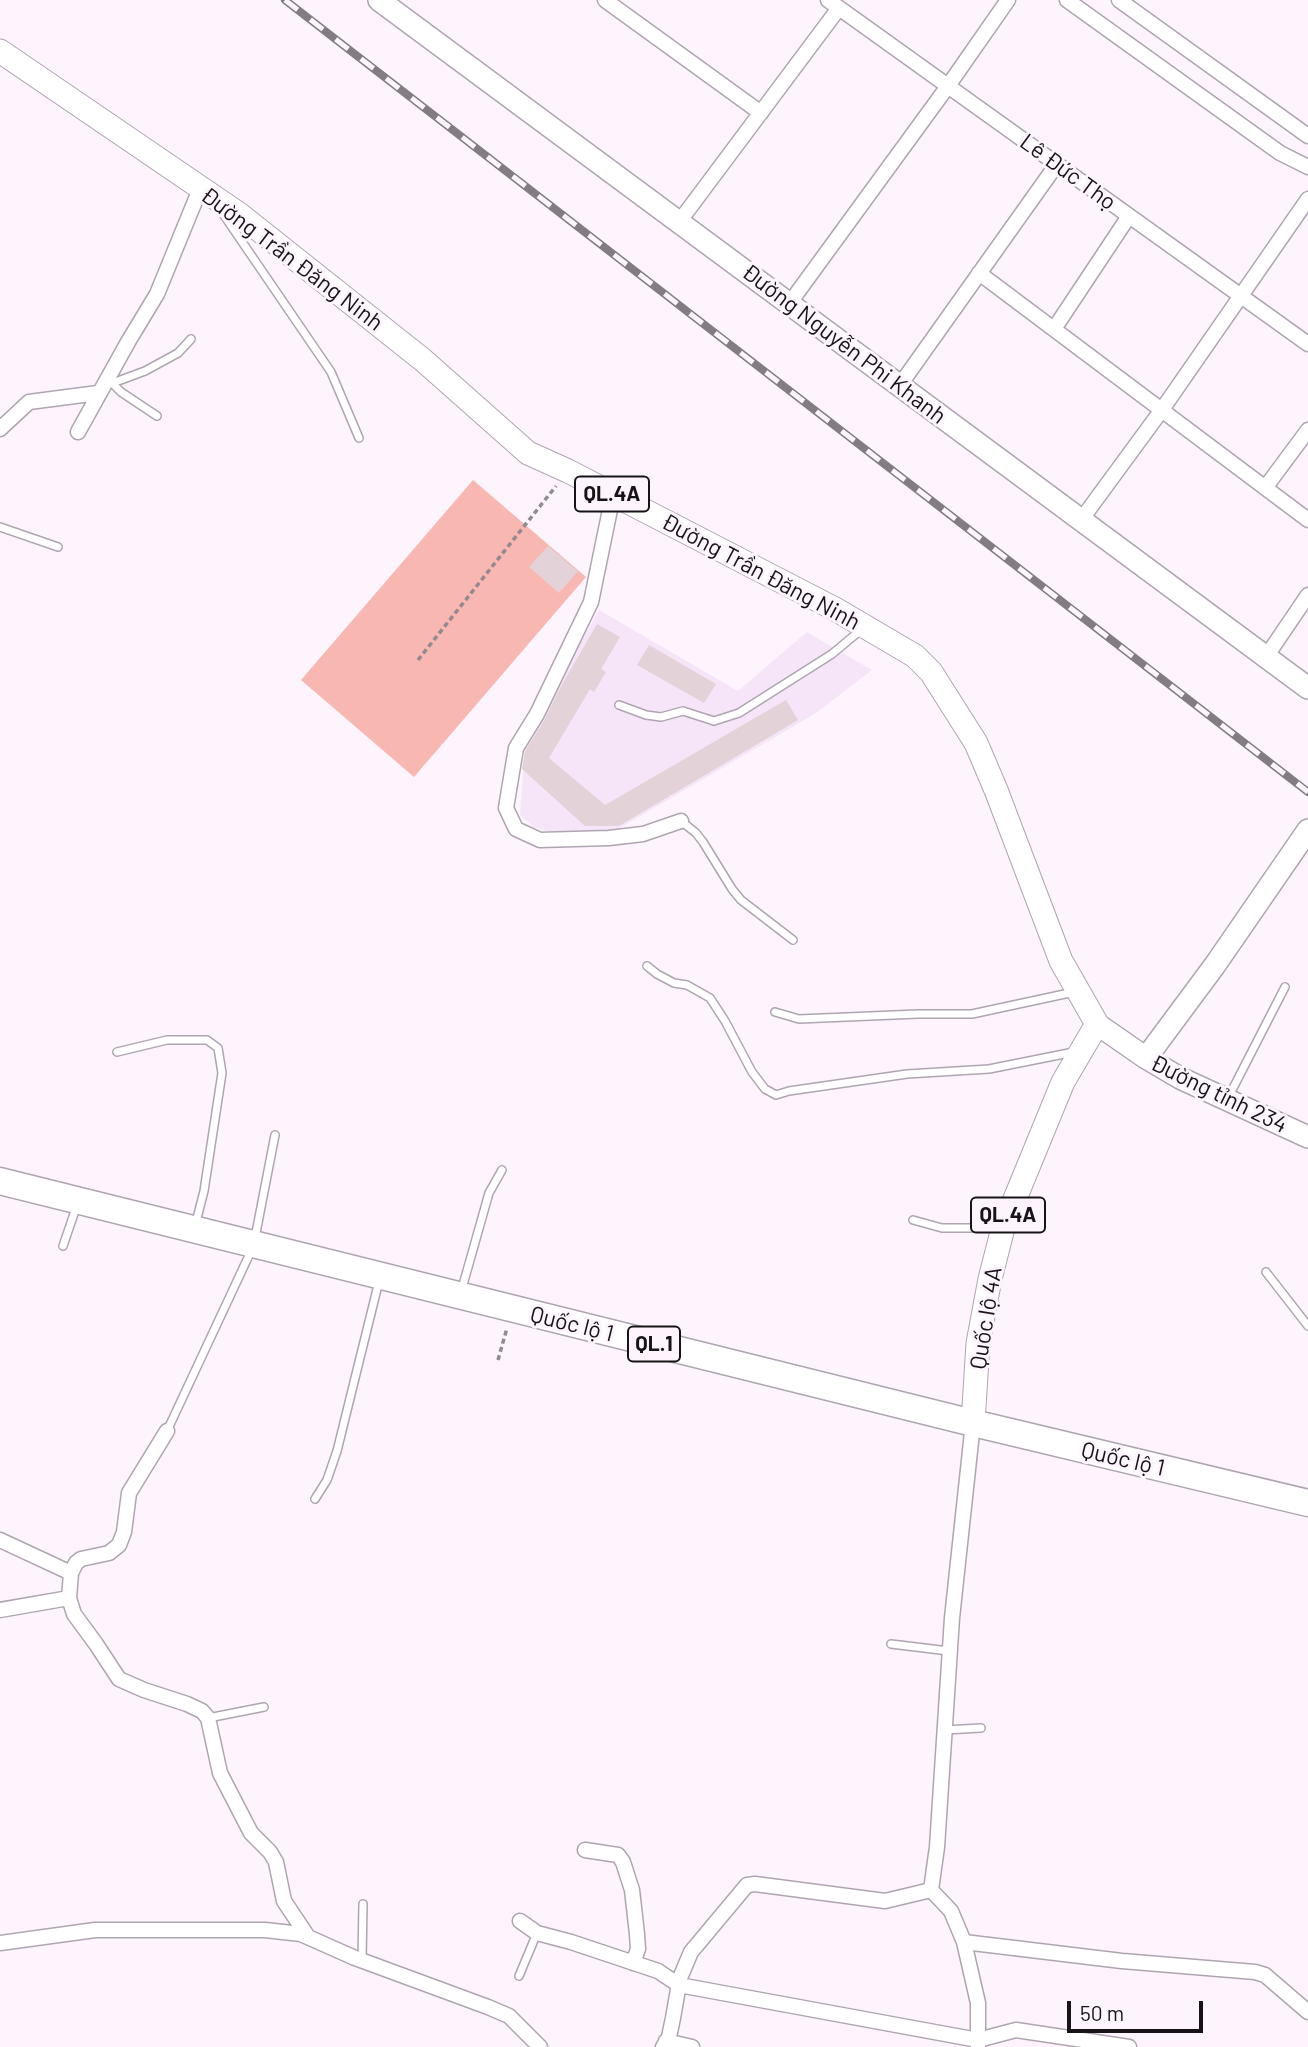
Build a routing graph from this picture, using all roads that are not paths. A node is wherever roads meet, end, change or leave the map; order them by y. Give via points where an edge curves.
1 (1007, 0) edge
2 (1067, 0) edge
3 (1119, 0) edge
4 (386, 2) edge
5 (614, 3) edge
6 (834, 4) edge
7 (0, 51) edge
8 (948, 86) junction
9 (761, 113) junction
10 (1308, 136) edge
11 (1057, 164) junction
12 (1308, 167) edge
13 (205, 192) junction
14 (1308, 199) edge
15 (1129, 216) junction
16 (679, 222) junction
17 (979, 273) junction
18 (1240, 295) junction
19 (789, 304) junction
20 (1055, 329) junction
21 (191, 339) dead end
22 (1308, 344) edge
23 (104, 386) junction
24 (900, 386) junction
25 (1161, 411) junction
26 (157, 416) dead end
27 (0, 429) edge
28 (1308, 430) edge
29 (78, 432) dead end
30 (359, 438) dead end
31 (1265, 488) junction
32 (613, 495) junction
33 (1081, 520) junction
34 (1308, 520) edge
35 (0, 527) edge
36 (58, 547) dead end
37 (1308, 595) edge
38 (865, 626) junction
39 (1266, 657) junction
40 (1308, 688) edge
41 (618, 705) dead end
42 (681, 821) joint
43 (1308, 830) edge
44 (793, 940) dead end
45 (647, 966) dead end
46 (1285, 987) dead end
47 (1078, 991) junction
48 (775, 1012) dead end
49 (1097, 1024) junction
50 (1082, 1050) junction
51 (117, 1052) dead end
52 (1146, 1058) junction
53 (1227, 1100) junction
54 (275, 1135) dead end
55 (1308, 1137) edge
56 (502, 1170) dead end
57 (0, 1181) edge
58 (79, 1201) junction
59 (913, 1220) dead end
60 (1003, 1228) junction
61 (194, 1230) junction
62 (254, 1244) junction
63 (63, 1246) dead end
64 (1266, 1272) dead end
65 (380, 1277) junction
66 (460, 1296) junction
67 (1308, 1326) edge
68 (973, 1423) junction
69 (167, 1431) joint
70 (315, 1499) dead end
71 (1308, 1503) edge
72 (0, 1540) edge
73 (71, 1573) junction
74 (69, 1598) junction
75 (0, 1611) edge
76 (891, 1644) dead end
77 (950, 1651) junction
78 (264, 1707) dead end
79 (208, 1718) junction
80 (981, 1728) dead end
81 (945, 1730) junction
82 (585, 1850) dead end
83 (931, 1890) junction
84 (363, 1904) dead end
85 (520, 1921) dead end
86 (537, 1933) junction
87 (308, 1937) junction
88 (964, 1942) junction
89 (0, 1943) edge
90 (362, 1961) junction
91 (633, 1963) junction
92 (519, 1976) dead end
93 (679, 1985) junction
94 (1308, 2012) edge
95 (978, 2043) edge
96 (665, 2044) edge
97 (540, 2047) edge
98 (692, 2047) edge
99 (1129, 2047) edge

1 - 8 street
2 - 12 street via 1280,153
3 - 10 street
4 - 16 street, Đường Nguyễn Phi Khanh
5 - 9 street
6 - 8 street, Lê Đức Thọ
6 - 9 street
7 - 13 main road, Đường Trần Đăng Ninh / QL.4A
8 - 11 street, Lê Đức Thọ
8 - 19 street
9 - 16 street
11 - 15 street, Lê Đức Thọ
11 - 17 street
13 - 23 street via 158,294
13 - 30 lane via 331,372
13 - 32 main road, Đường Trần Đăng Ninh / QL.4A via 271,238 423,360 528,453
14 - 18 street
15 - 18 street, Lê Đức Thọ
15 - 20 street
16 - 19 street, Đường Nguyễn Phi Khanh
17 - 20 street
17 - 24 street
18 - 22 street, Lê Đức Thọ
18 - 25 street
19 - 24 street, Đường Nguyễn Phi Khanh
20 - 25 street
21 - 23 lane via 178,353 145,371
23 - 26 lane
23 - 27 street via 29,402
23 - 29 street
24 - 33 street, Đường Nguyễn Phi Khanh
25 - 31 street
25 - 33 street
28 - 31 street
31 - 34 street
32 - 38 main road, Đường Trần Đăng Ninh / QL.4A
32 - 42 street via 591,602 516,748 506,808 516,829 540,840 643,834
33 - 39 street, Đường Nguyễn Phi Khanh
35 - 36 lane
37 - 39 street
38 - 41 lane via 832,654 739,713 714,721 683,711 661,717 646,715
38 - 47 main road, Đường Trần Đăng Ninh / QL.4A via 915,656 931,672 976,743 1061,961
39 - 40 street, Đường Nguyễn Phi Khanh
42 - 44 lane via 703,842 741,900
43 - 52 street
45 - 50 lane via 710,998 752,1072 776,1095 907,1074 989,1069
46 - 53 lane
47 - 48 lane via 972,1014 799,1019
47 - 49 main road, Đường Trần Đăng Ninh / QL.4A
49 - 50 main road, Quốc lộ 4A / QL.4A
49 - 52 street, Đường tỉnh 234
50 - 60 main road, Quốc lộ 4A / QL.4A via 1063,1082
51 - 61 lane via 167,1040 207,1040 218,1048 222,1073
52 - 53 street, Đường tỉnh 234
53 - 55 street, Đường tỉnh 234
54 - 62 lane
56 - 66 lane via 489,1193
57 - 58 highway, Quốc lộ 1 / QL.1
58 - 61 highway, Quốc lộ 1 / QL.1
58 - 63 lane
59 - 60 lane via 942,1228
60 - 68 main road, Quốc lộ 4A / QL.4A via 978,1343
61 - 62 highway, Quốc lộ 1 / QL.1
62 - 65 highway, Quốc lộ 1 / QL.1
62 - 69 lane
64 - 67 lane
65 - 66 highway, Quốc lộ 1 / QL.1
65 - 70 lane via 337,1451
66 - 68 highway, Quốc lộ 1 / QL.1
68 - 71 highway, Quốc lộ 1 / QL.1
68 - 77 street
69 - 73 street via 129,1493 119,1545 109,1553 80,1559
72 - 73 street
73 - 74 street
74 - 75 street
74 - 79 street via 74,1614 119,1679 187,1704
76 - 77 lane
77 - 81 street
78 - 79 lane
79 - 87 street via 220,1773 251,1833 276,1862 284,1901
80 - 81 lane
81 - 83 street
82 - 91 street via 618,1855 623,1862 637,1934
83 - 88 street via 951,1911
83 - 93 street via 885,1901 747,1885 691,1952
84 - 90 lane
85 - 86 street
86 - 91 street
86 - 92 lane
87 - 89 street via 265,1930 94,1930
87 - 90 street
88 - 94 street via 1255,1972 1265,1975
88 - 95 street via 978,2003
90 - 97 street via 509,2016
91 - 93 street via 658,1971
93 - 95 street
93 - 96 street
95 - 99 street via 1016,2030
96 - 98 street

